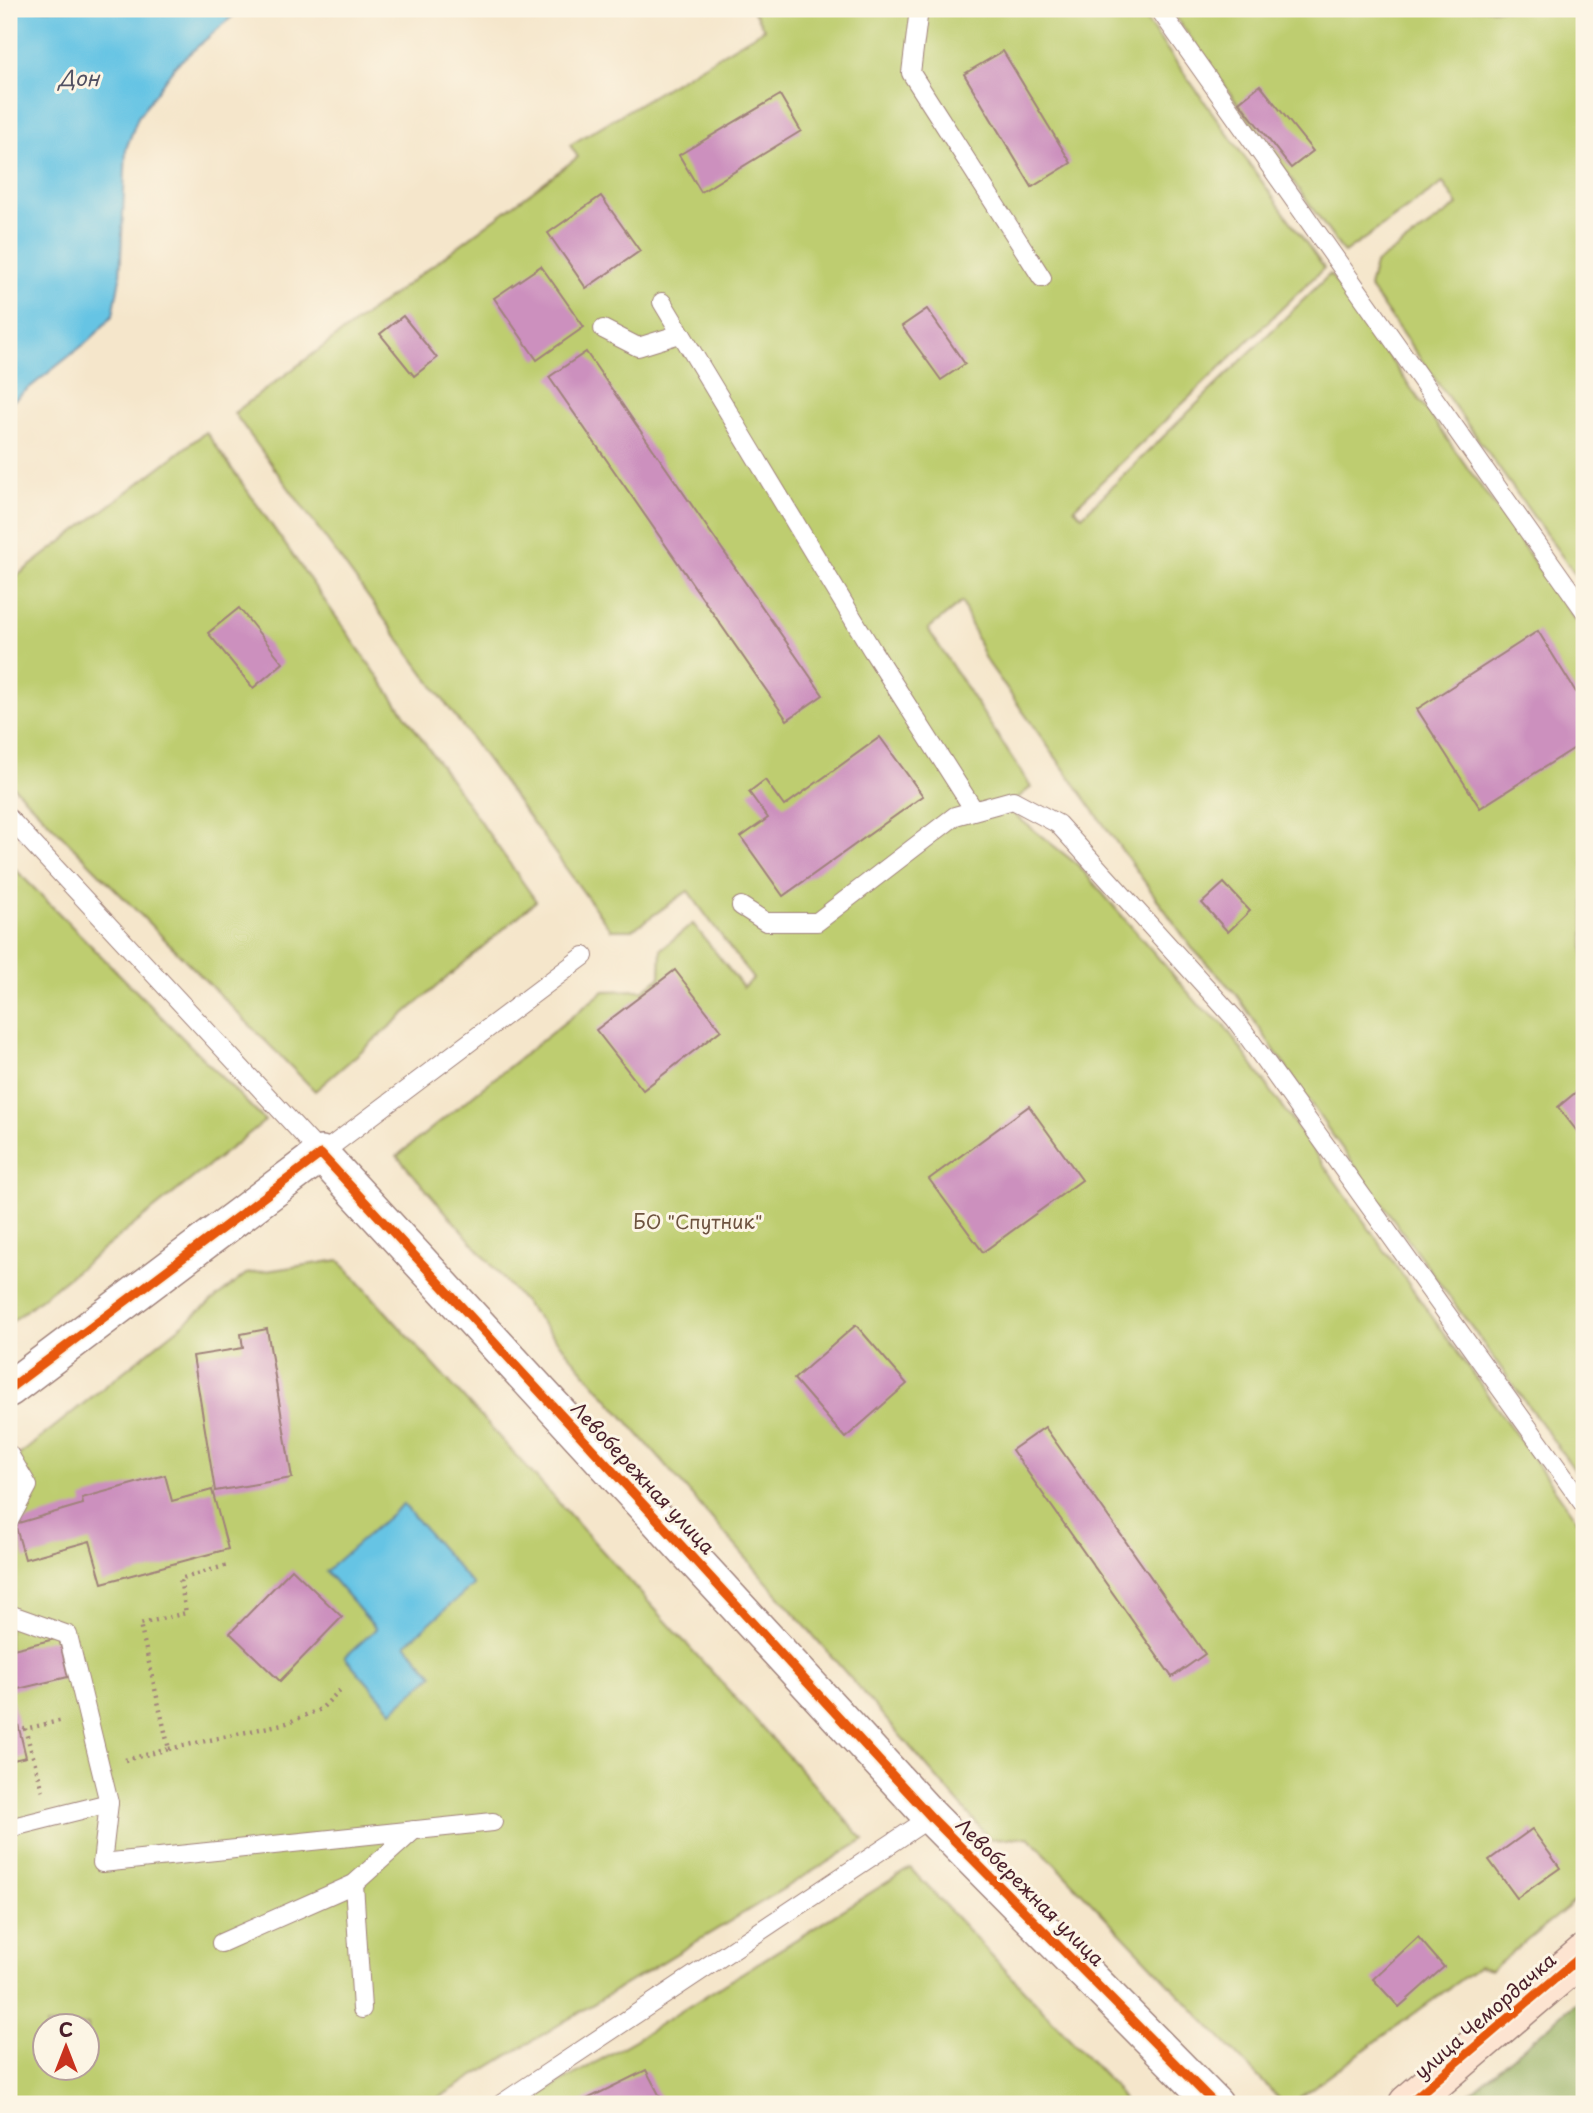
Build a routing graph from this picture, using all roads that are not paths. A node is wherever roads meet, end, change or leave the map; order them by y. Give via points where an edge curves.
1 (919, 9) edge
2 (1158, 9) edge
3 (1042, 278) dead end
4 (662, 302) dead end
5 (603, 329) dead end
6 (680, 334) junction
7 (1584, 610) edge
8 (974, 810) junction
9 (9, 818) edge
10 (741, 906) dead end
11 (584, 956) dead end
12 (321, 1154) junction
13 (9, 1389) edge
14 (9, 1454) edge
15 (1584, 1505) edge
16 (9, 1521) edge
17 (9, 1614) edge
18 (109, 1804) junction
19 (931, 1817) junction
20 (493, 1822) dead end
21 (9, 1828) edge
22 (414, 1830) junction
23 (354, 1884) junction
24 (221, 1943) dead end
25 (1584, 1954) edge
26 (362, 2009) dead end
27 (501, 2104) edge
28 (1215, 2104) edge
29 (1408, 2104) edge

1 - 3 lane via 911,73
2 - 7 lane
4 - 6 lane
5 - 6 lane via 638,347
6 - 8 lane
8 - 10 lane via 956,816 817,922 766,922
8 - 15 lane via 1013,800 1058,824 1235,1019
9 - 12 lane
11 - 12 lane
12 - 13 street
12 - 19 street, Левобережная улица
14 - 16 lane via 29,1486
17 - 18 lane via 68,1635
18 - 21 lane
18 - 22 lane via 102,1863
19 - 27 lane
19 - 28 street, Левобережная улица
20 - 22 lane
22 - 23 lane
23 - 24 lane
23 - 26 lane
25 - 29 main road, улица Чемордачка

